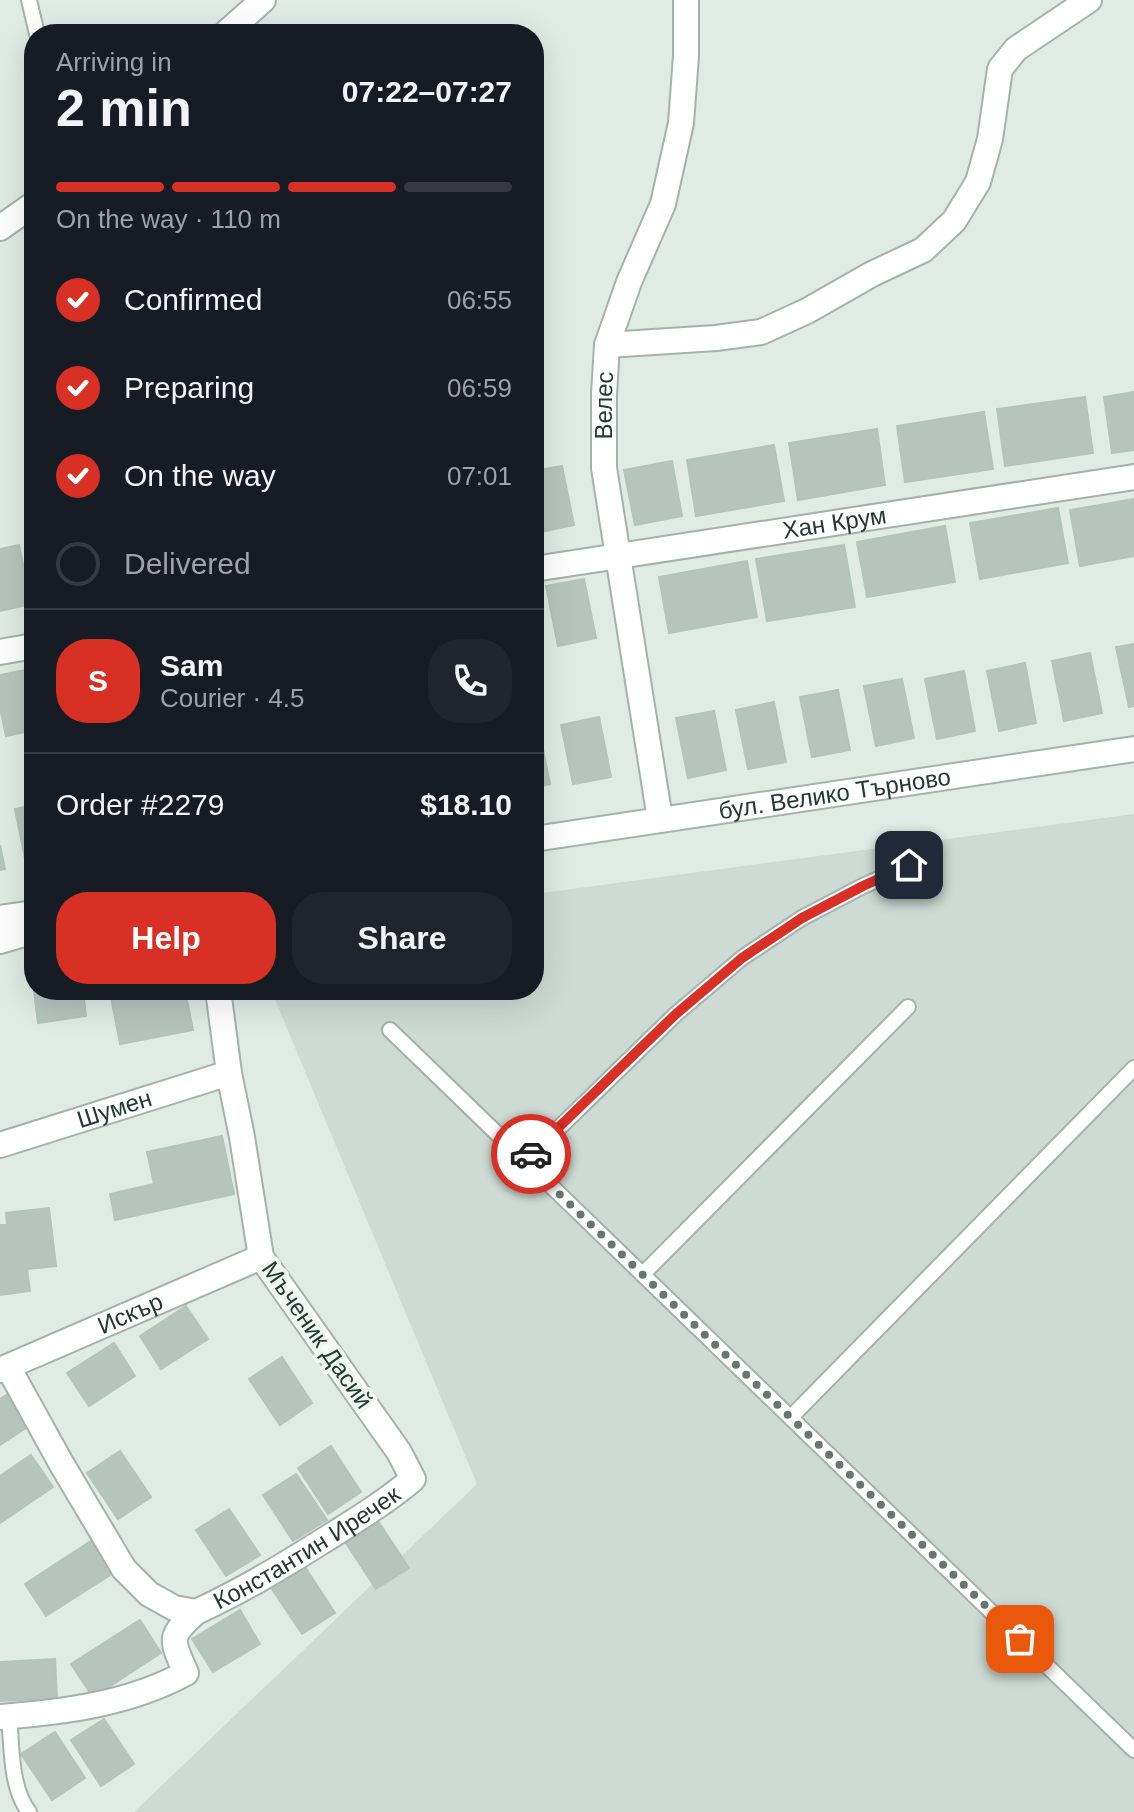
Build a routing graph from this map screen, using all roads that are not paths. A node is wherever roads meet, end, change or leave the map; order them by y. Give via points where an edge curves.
1 (29, 0) edge
2 (263, 0) edge
3 (686, 0) edge
4 (1089, 0) edge
5 (35, 24) edge
6 (236, 24) edge
7 (24, 211) edge
8 (0, 228) edge
9 (607, 345) junction
10 (1134, 477) edge
11 (617, 556) junction
12 (544, 567) edge
13 (24, 648) edge
14 (0, 652) edge
15 (1134, 749) edge
16 (660, 819) junction
17 (544, 837) edge
18 (932, 855) dead end
19 (24, 914) edge
20 (0, 918) edge
21 (24, 934) edge
22 (0, 941) edge
23 (219, 1000) edge
24 (908, 1007) dead end
25 (390, 1030) dead end
26 (1134, 1068) edge
27 (229, 1073) junction
28 (0, 1145) edge
29 (525, 1161) junction
30 (261, 1257) junction
31 (643, 1274) junction
32 (4, 1369) edge
33 (791, 1417) junction
34 (413, 1479) joint
35 (196, 1612) junction
36 (5, 1717) edge
37 (1134, 1750) edge
38 (29, 1812) edge

1 - 5 lane
2 - 6 street
3 - 9 street, Велес via 681,123 663,204
4 - 9 street via 1016,49 1000,69 978,182 954,221 923,250 761,332
7 - 8 street
9 - 11 street, Велес via 604,468
10 - 11 street, Хан Крум
11 - 12 street, Хан Крум
11 - 16 street, Велес
13 - 14 street
15 - 16 street, бул. Велико Търново
16 - 17 street, бул. Велико Търново
18 - 29 lane via 802,918 742,958 676,1014
19 - 20 street
21 - 22 street
23 - 27 street, Мъченик Дасий
24 - 31 lane
25 - 29 lane
26 - 33 lane
27 - 28 street, Шумен
27 - 30 street, Мъченик Дасий
29 - 31 lane
30 - 32 street, Искър
30 - 34 street, Мъченик Дасий
31 - 33 lane
32 - 35 street via 124,1569 149,1594 174,1608
33 - 37 lane
34 - 35 street, Константин Иречек via 240,1592
35 - 36 street via 177,1629 173,1646 186,1673 114,1702
36 - 38 lane via 22,1803

